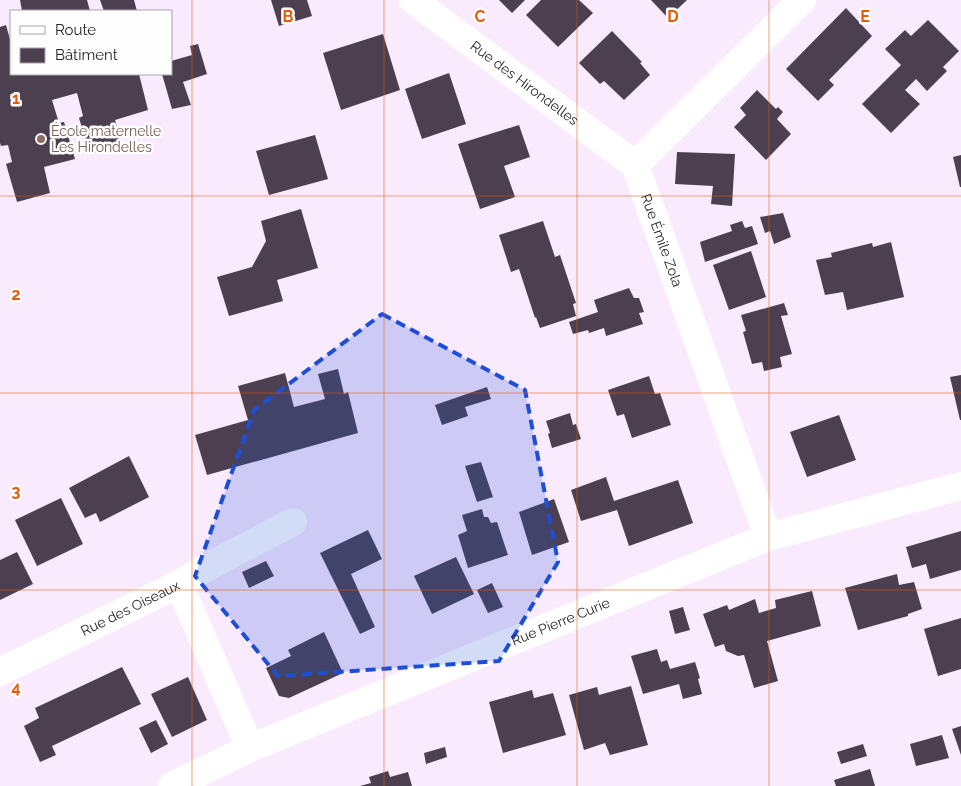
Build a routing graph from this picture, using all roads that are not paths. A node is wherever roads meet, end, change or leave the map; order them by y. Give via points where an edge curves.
1 (413, 0) edge
2 (802, 0) edge
3 (636, 165) junction
4 (961, 486) edge
5 (293, 522) dead end
6 (768, 537) junction
7 (179, 584) junction
8 (0, 672) edge
9 (250, 748) junction
10 (172, 786) edge

1 - 3 street, Rue des Hirondelles
2 - 3 street
3 - 6 street, Rue Émile Zola
4 - 6 street, Rue Pierre Curie
5 - 7 street
6 - 9 street, Rue Pierre Curie
7 - 8 street, Rue des Oiseaux
7 - 9 street, Rue des Oiseaux
9 - 10 street, Rue Pierre Curie

